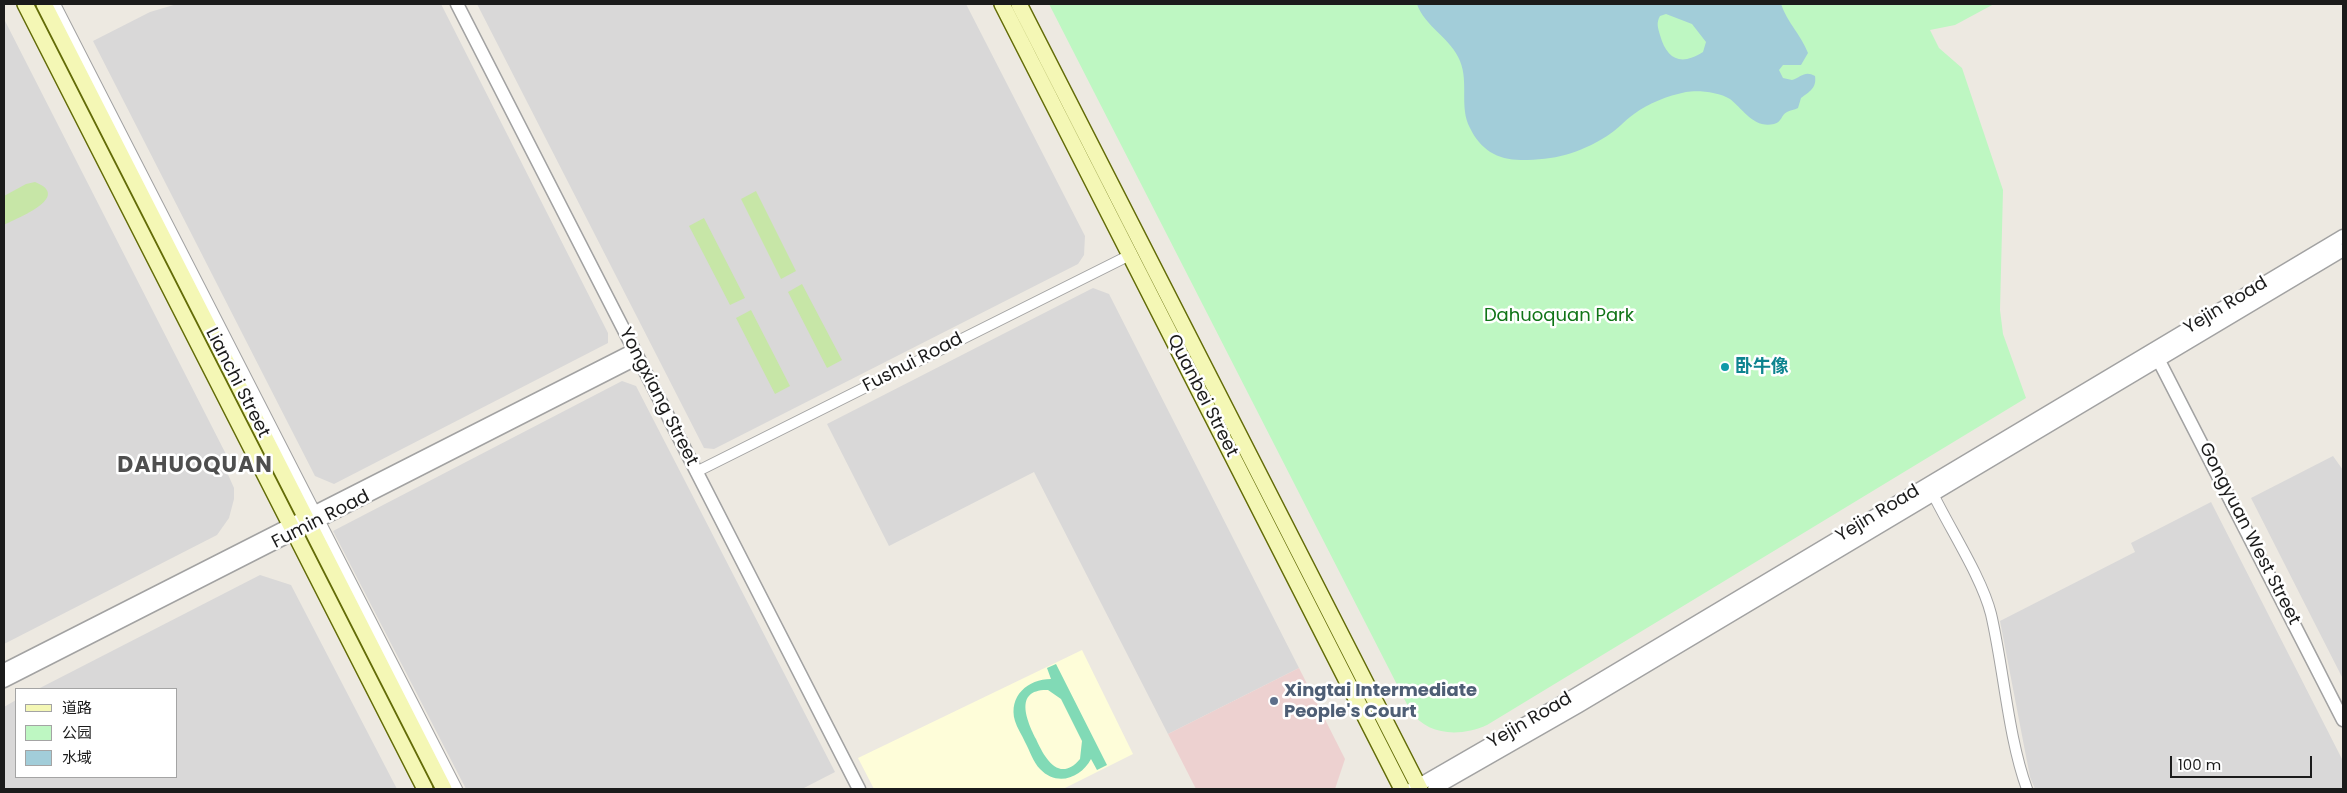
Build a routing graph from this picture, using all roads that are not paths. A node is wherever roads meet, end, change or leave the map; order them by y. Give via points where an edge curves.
1 (25, 4) edge
2 (44, 4) edge
3 (55, 4) edge
4 (457, 4) edge
5 (1002, 4) edge
6 (1019, 4) edge
7 (2343, 236) edge
8 (2343, 250) edge
9 (1130, 255) junction
10 (636, 354) junction
11 (2156, 354) junction
12 (696, 472) junction
13 (1933, 494) junction
14 (312, 519) junction
15 (293, 529) junction
16 (4, 670) edge
17 (4, 681) edge
18 (2343, 720) edge
19 (1417, 788) edge
20 (425, 789) edge
21 (444, 789) edge
22 (457, 789) edge
23 (859, 789) edge
24 (1402, 789) edge
25 (1434, 789) edge
26 (2028, 789) edge

1 - 15 main road, Lianchi Street
2 - 14 main road, Lianchi Street
3 - 14 street
4 - 10 street, Yongxiang Street
5 - 9 main road, Quanbei Street
6 - 19 main road, Quanbei Street
7 - 11 street, Yejin Road
8 - 11 street, Yejin Road
9 - 12 street, Fushui Road
9 - 24 main road, Quanbei Street
10 - 12 street, Yongxiang Street
10 - 14 street, Fumin Road
11 - 13 street, Yejin Road
11 - 18 street, Gongyuan West Street
11 - 19 street, Yejin Road
12 - 23 street, Yongxiang Street
13 - 25 street, Yejin Road
13 - 26 street via 1986,599 2001,660 2020,771
14 - 15 street, Fumin Road
14 - 21 main road, Lianchi Street
14 - 22 street
15 - 16 street, Fumin Road
15 - 17 street, Fumin Road
15 - 20 main road, Lianchi Street

